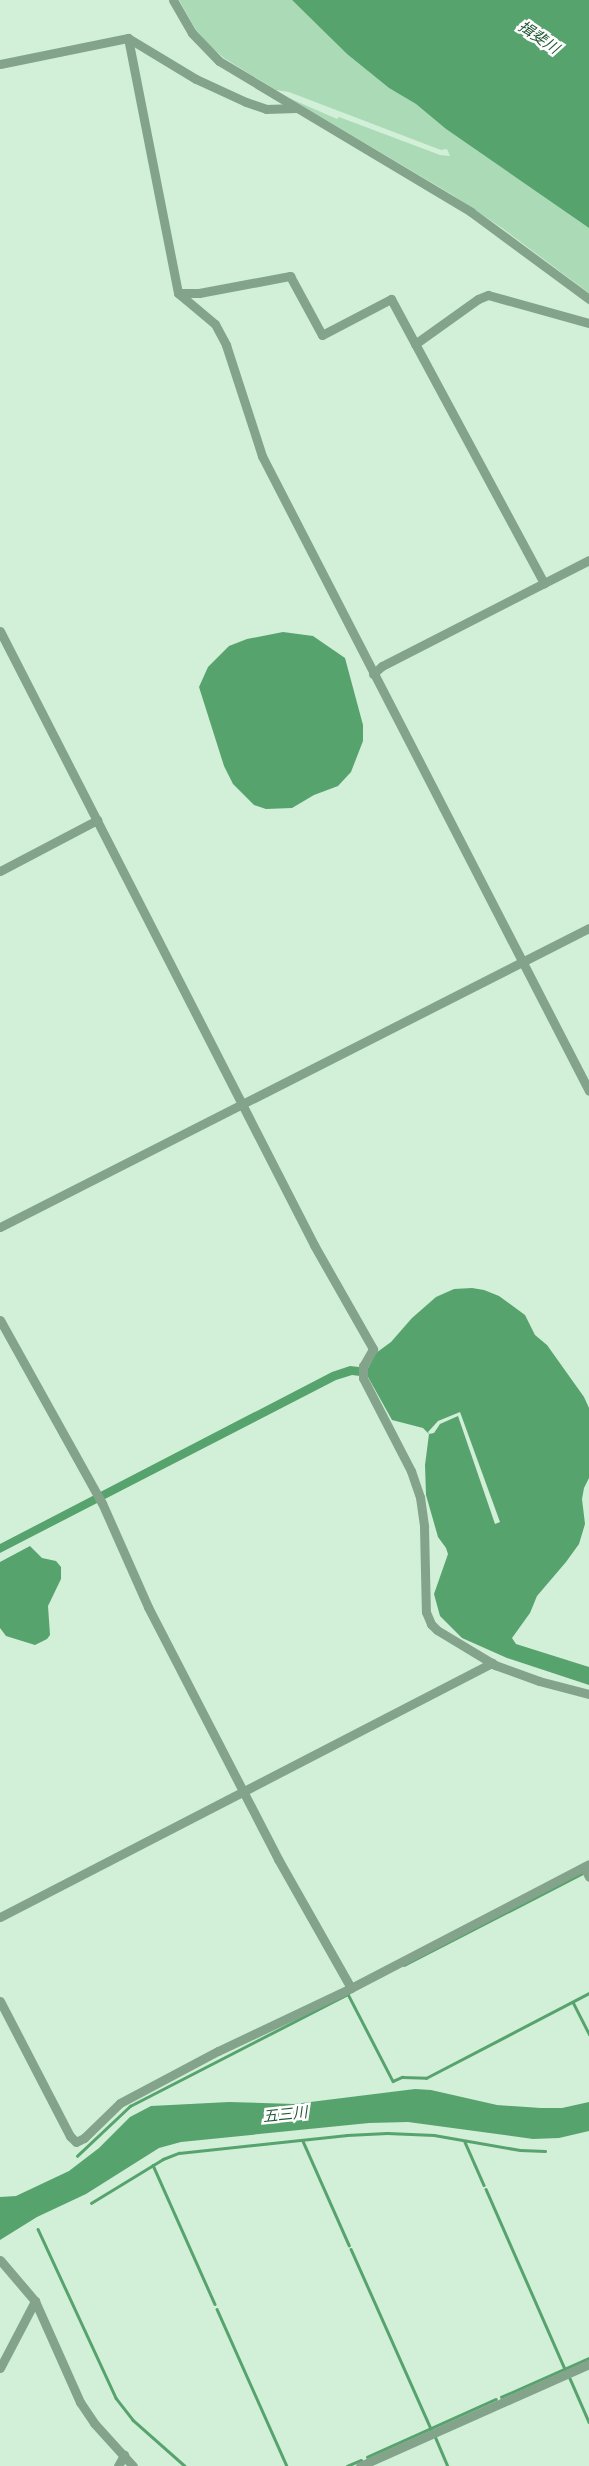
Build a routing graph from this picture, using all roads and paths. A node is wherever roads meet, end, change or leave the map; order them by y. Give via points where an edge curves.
1 (173, 0) edge
2 (128, 38) junction
3 (0, 64) edge
4 (296, 108) junction
5 (178, 293) junction
6 (589, 299) edge
7 (589, 323) edge
8 (415, 344) junction
9 (589, 560) edge
10 (544, 584) junction
11 (0, 631) edge
12 (373, 674) junction
13 (97, 820) junction
14 (0, 871) edge
15 (589, 928) edge
16 (521, 962) junction
17 (589, 1092) edge
18 (242, 1103) junction
19 (0, 1227) edge
20 (0, 1320) edge
21 (492, 1663) junction
22 (589, 1694) edge
23 (243, 1792) junction
24 (586, 1866) edge
25 (589, 1877) edge
26 (0, 1917) edge
27 (352, 1988) junction
28 (0, 2001) edge
29 (0, 2260) edge
30 (35, 2301) junction
31 (589, 2364) edge
32 (0, 2368) edge
33 (124, 2455) junction
34 (118, 2466) edge
35 (133, 2466) edge
36 (360, 2466) edge

1 - 4 street via 192,32 219,61
2 - 3 street
2 - 4 street via 196,79 246,102 266,110
2 - 5 street
4 - 6 street via 471,212
5 - 8 street via 199,293 290,276 322,335 391,299
5 - 12 street via 215,324 262,456
7 - 8 street via 488,295
8 - 10 street
9 - 10 street
10 - 12 street via 382,666
11 - 13 street
12 - 16 street
13 - 14 street
13 - 18 street
15 - 16 street
16 - 17 street
16 - 18 street
18 - 19 street
18 - 21 street via 314,1245 373,1349 363,1366 362,1378 411,1471 420,1497 426,1612 431,1624
20 - 23 street via 102,1503 148,1607
21 - 22 street via 539,1681
21 - 23 street
23 - 26 street
23 - 27 street
24 - 25 street
24 - 27 street
27 - 28 street via 218,2051 120,2103 76,2142
29 - 30 street
30 - 32 street
30 - 33 street via 80,2402 94,2423
31 - 36 street
33 - 34 street
33 - 35 street

